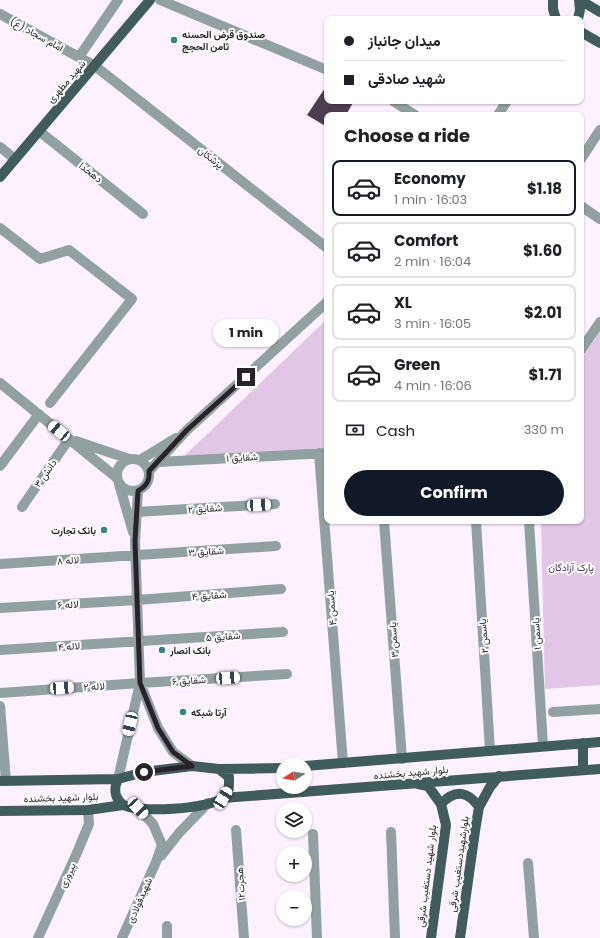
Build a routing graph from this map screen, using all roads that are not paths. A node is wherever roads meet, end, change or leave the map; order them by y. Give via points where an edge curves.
1 (118, 0) edge
2 (150, 0) edge
3 (160, 0) edge
4 (553, 0) edge
5 (580, 0) edge
6 (600, 12) edge
7 (0, 14) edge
8 (555, 16) edge
9 (579, 16) edge
10 (584, 34) edge
11 (600, 43) edge
12 (79, 57) junction
13 (95, 66) junction
14 (324, 69) edge
15 (398, 104) edge
16 (410, 112) edge
17 (600, 130) edge
18 (39, 131) junction
19 (0, 147) edge
20 (584, 154) edge
21 (15, 159) junction
22 (0, 177) edge
23 (584, 208) edge
24 (143, 214) dead end
25 (600, 219) edge
26 (0, 228) edge
27 (324, 246) edge
28 (324, 305) edge
29 (600, 322) edge
30 (584, 346) edge
31 (0, 383) edge
32 (50, 403) dead end
33 (39, 414) junction
34 (187, 430) junction
35 (69, 439) junction
36 (323, 453) edge
37 (129, 459) junction
38 (140, 460) junction
39 (158, 462) junction
40 (0, 466) edge
41 (149, 471) junction
42 (118, 481) junction
43 (324, 488) edge
44 (138, 491) junction
45 (275, 504) dead end
46 (22, 507) dead end
47 (136, 512) junction
48 (326, 524) edge
49 (384, 524) edge
50 (476, 524) edge
51 (529, 524) edge
52 (135, 541) junction
53 (276, 546) dead end
54 (135, 555) junction
55 (0, 564) edge
56 (281, 589) dead end
57 (137, 600) junction
58 (0, 608) edge
59 (283, 632) dead end
60 (139, 642) junction
61 (0, 650) edge
62 (287, 674) dead end
63 (140, 683) junction
64 (0, 693) edge
65 (0, 706) edge
66 (600, 709) edge
67 (553, 712) dead end
68 (600, 742) edge
69 (583, 743) junction
70 (543, 746) junction
71 (490, 751) junction
72 (402, 759) junction
73 (343, 763) junction
74 (312, 765) edge
75 (192, 766) junction
76 (276, 768) edge
77 (219, 769) junction
78 (600, 769) edge
79 (583, 770) junction
80 (499, 776) junction
81 (118, 779) junction
82 (3, 781) edge
83 (416, 783) junction
84 (223, 798) junction
85 (208, 803) junction
86 (441, 804) junction
87 (123, 805) junction
88 (479, 807) junction
89 (138, 808) junction
90 (88, 810) junction
91 (0, 811) edge
92 (236, 830) dead end
93 (391, 832) dead end
94 (313, 834) dead end
95 (156, 862) junction
96 (528, 863) dead end
97 (167, 926) dead end
98 (38, 938) edge
99 (122, 938) edge
100 (167, 938) edge
101 (244, 938) edge
102 (317, 938) edge
103 (396, 938) edge
104 (431, 938) edge
105 (460, 938) edge
106 (534, 938) edge

1 - 12 street
2 - 13 main road, شهید مطهری
3 - 14 street
4 - 8 main road
5 - 6 main road
5 - 9 main road
7 - 12 street, امام سجاد (ع)
10 - 11 main road
12 - 13 street, امام سجاد (ع)
13 - 18 main road, شهید مطهری
13 - 27 street, پزشکان
15 - 16 street
17 - 20 street
18 - 21 main road, شهید مطهری
18 - 24 street, دهخدا
19 - 21 street
21 - 22 main road, شهید مطهری
23 - 25 street
26 - 32 street via 40,259 69,250 132,299
28 - 34 street
29 - 30 street
31 - 33 street
33 - 35 street
33 - 40 street
34 - 38 street
34 - 39 street
35 - 37 street
35 - 42 street
35 - 46 street, دانش ۳
36 - 39 street, شقایق ۱
36 - 43 street, یاسمن ۴
37 - 38 street
37 - 42 street via 118,468
38 - 41 street
39 - 41 street
41 - 44 street via 146,485
42 - 44 street via 128,490
42 - 52 street
44 - 47 street
45 - 47 street, شقایق ۲
47 - 52 street
48 - 73 street, یاسمن ۴
49 - 72 street, یاسمن ۳
50 - 71 street, یاسمن ۲
51 - 70 street, یاسمن ۱
52 - 54 street
53 - 54 street, شقایق ۳
54 - 55 street, لاله ۸
54 - 57 street
56 - 57 street, شقایق ۴
57 - 58 street, لاله ۶
57 - 60 street
59 - 60 street, شقایق ۵
60 - 61 street, لاله ۴
60 - 63 street
62 - 63 street, شقایق ۶
63 - 64 street, لاله ۲
63 - 75 street via 158,728 173,752
63 - 81 street
65 - 82 street
66 - 67 street
68 - 69 main road, بلوار شهید بخشنده
69 - 70 main road, بلوار شهید بخشنده
69 - 79 main road
70 - 71 main road, بلوار شهید بخشنده
71 - 72 main road, بلوار شهید بخشنده
72 - 73 main road, بلوار شهید بخشنده
73 - 74 main road, بلوار شهید بخشنده
75 - 77 main road, بلوار شهید بخشنده
75 - 81 main road, بلوار شهید بخشنده via 144,772
76 - 77 main road
77 - 84 main road via 228,777 229,788
78 - 79 main road, بلوار شهید بخشنده
79 - 80 main road, بلوار شهید بخشنده
80 - 83 main road, بلوار شهید بخشنده
80 - 88 main road, بلوارشهیددستغیب شرقی
81 - 82 main road, بلوار شهید بخشنده
81 - 87 main road via 115,786 116,798
83 - 84 main road, بلوار شهید بخشنده
83 - 86 main road, بلوار شهید دستغیب شرقی via 428,786
84 - 85 main road, بلوار شهید بخشنده
85 - 89 main road, بلوار شهید بخشنده via 180,809
85 - 95 street
86 - 88 main road via 450,797 462,794 473,798
86 - 104 main road, بلوار شهید دستغیب شرقی via 446,825
87 - 89 main road, بلوار شهید بخشنده
87 - 90 main road, بلوار شهید بخشنده
88 - 105 main road, بلوارشهیددستغیب شرقی
89 - 95 street via 153,824 162,845
90 - 91 main road, بلوار شهید بخشنده
90 - 98 street, پیروزی via 89,824
92 - 101 street, هجرت۱۲
93 - 103 street
94 - 102 street
95 - 99 street, شهیدفولادی
96 - 106 street
97 - 100 street

